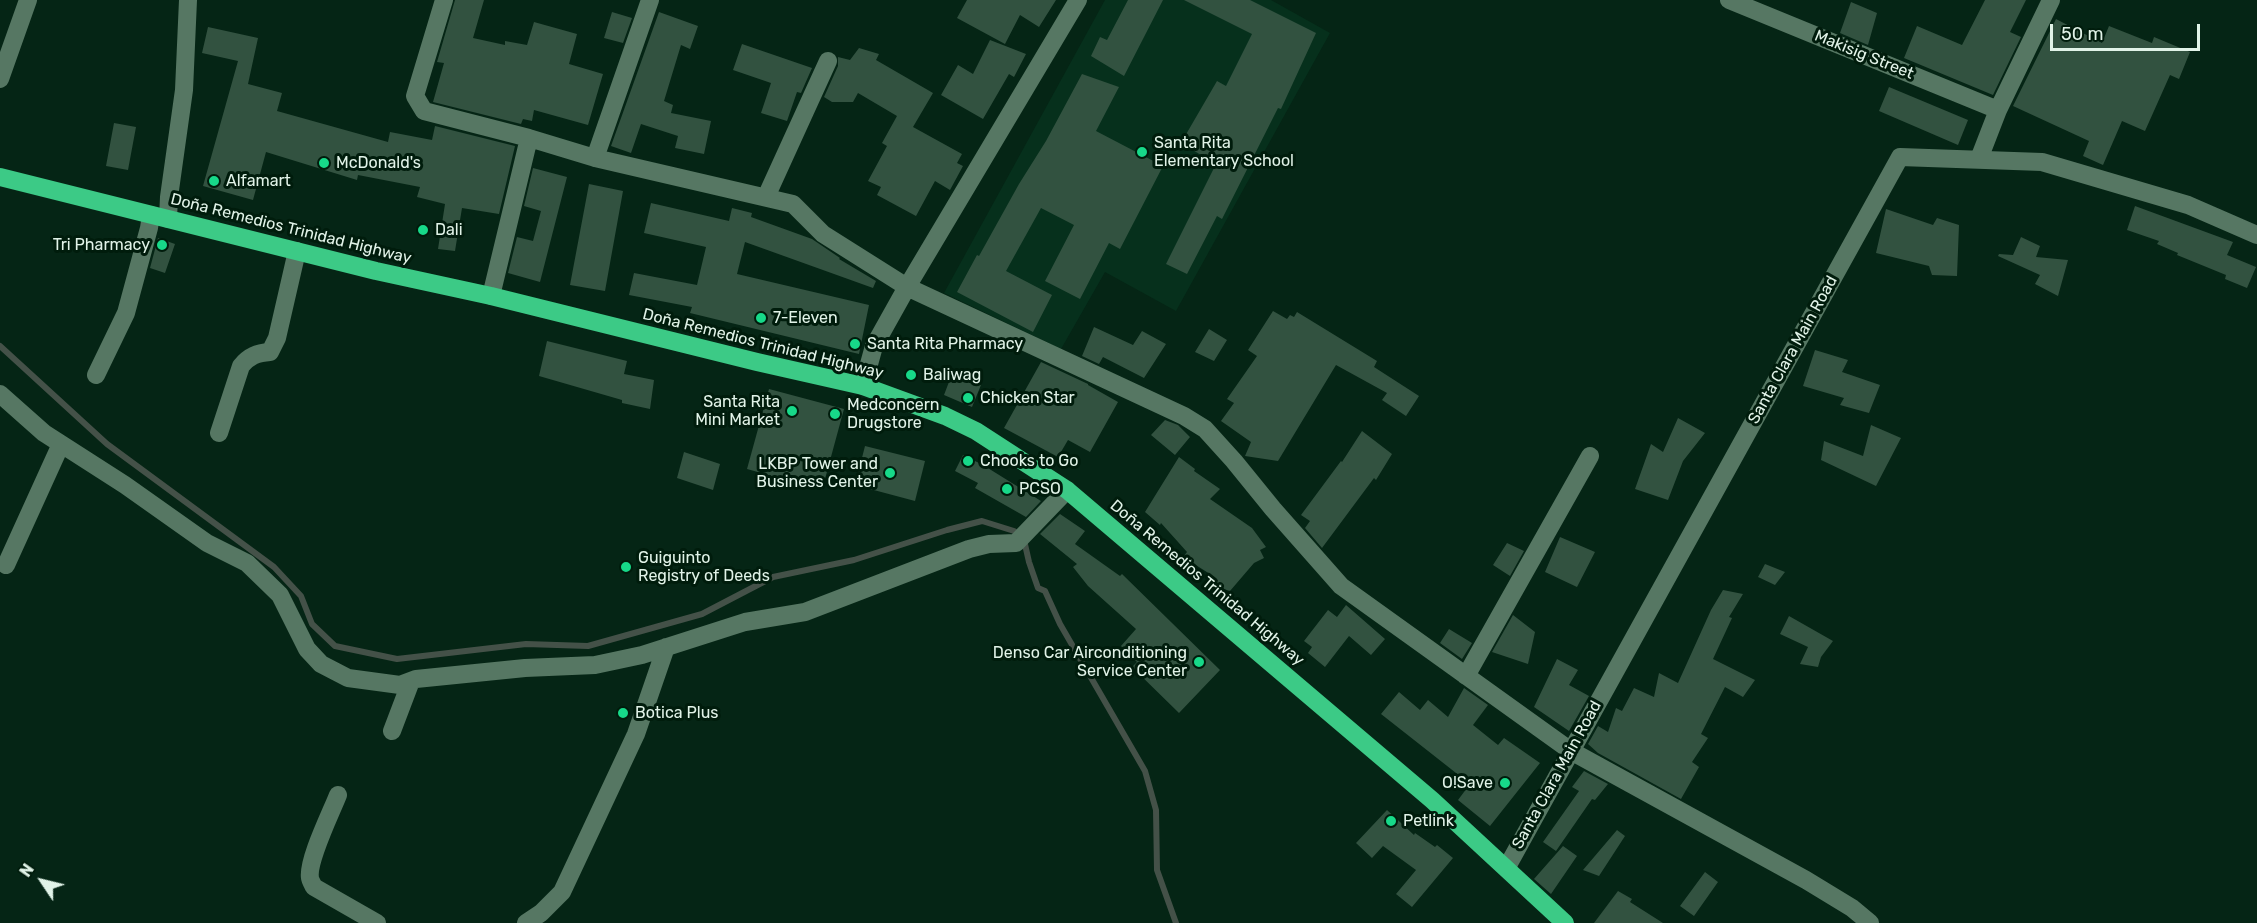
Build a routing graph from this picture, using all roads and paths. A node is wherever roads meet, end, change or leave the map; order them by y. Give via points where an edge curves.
1 (28, 0) edge
2 (188, 0) edge
3 (444, 0) edge
4 (650, 0) edge
5 (1078, 0) edge
6 (1729, 0) edge
7 (2051, 0) edge
8 (828, 61) dead end
9 (0, 79) edge
10 (1998, 110) junction
11 (529, 138) junction
12 (595, 159) junction
13 (1979, 159) junction
14 (0, 177) edge
15 (766, 197) junction
16 (159, 217) junction
17 (2257, 236) edge
18 (297, 251) junction
19 (907, 287) junction
20 (491, 296) junction
21 (96, 375) dead end
22 (863, 386) junction
23 (0, 396) edge
24 (219, 433) dead end
25 (61, 444) junction
26 (1590, 456) dead end
27 (1067, 490) junction
28 (6, 565) dead end
29 (666, 647) junction
30 (1466, 676) junction
31 (411, 681) junction
32 (392, 731) dead end
33 (1571, 751) junction
34 (338, 795) dead end
35 (1507, 867) junction
36 (1555, 920) edge
37 (377, 923) edge
38 (526, 923) edge
39 (1870, 923) edge

1 - 9 street
2 - 16 street via 184,90 169,196
3 - 11 street via 415,96 424,111
4 - 12 street
5 - 19 street
6 - 10 street, Makisig Street
7 - 10 street
8 - 15 street
10 - 13 street
11 - 12 street
11 - 20 street
12 - 15 street
13 - 17 street, Santa Clara Main Road via 2042,162 2188,205
13 - 33 street, Santa Clara Main Road via 1900,157
14 - 16 highway, Doña Remedios Trinidad Highway
15 - 19 street via 793,204 823,234
16 - 18 highway, Doña Remedios Trinidad Highway
16 - 21 street via 149,228 126,313
18 - 20 highway, Doña Remedios Trinidad Highway
18 - 24 street via 277,338 270,352 247,358 241,366
19 - 22 street via 874,346
19 - 30 street via 1205,429 1341,586
20 - 22 highway, Doña Remedios Trinidad Highway
22 - 27 highway, Doña Remedios Trinidad Highway via 976,431
23 - 25 street
25 - 28 street
25 - 31 street via 207,543 247,562 280,595 307,649 321,664 348,678 400,685
26 - 30 street
27 - 29 street via 1016,543 989,544 805,612 745,622
27 - 35 highway, Doña Remedios Trinidad Highway
29 - 31 street via 596,665 525,668
29 - 38 street via 636,734 562,892
30 - 33 street
31 - 32 street
33 - 35 street, Santa Clara Main Road
33 - 39 street via 1806,880
34 - 37 street via 310,868 310,879 314,887
35 - 36 highway, Doña Remedios Trinidad Highway

